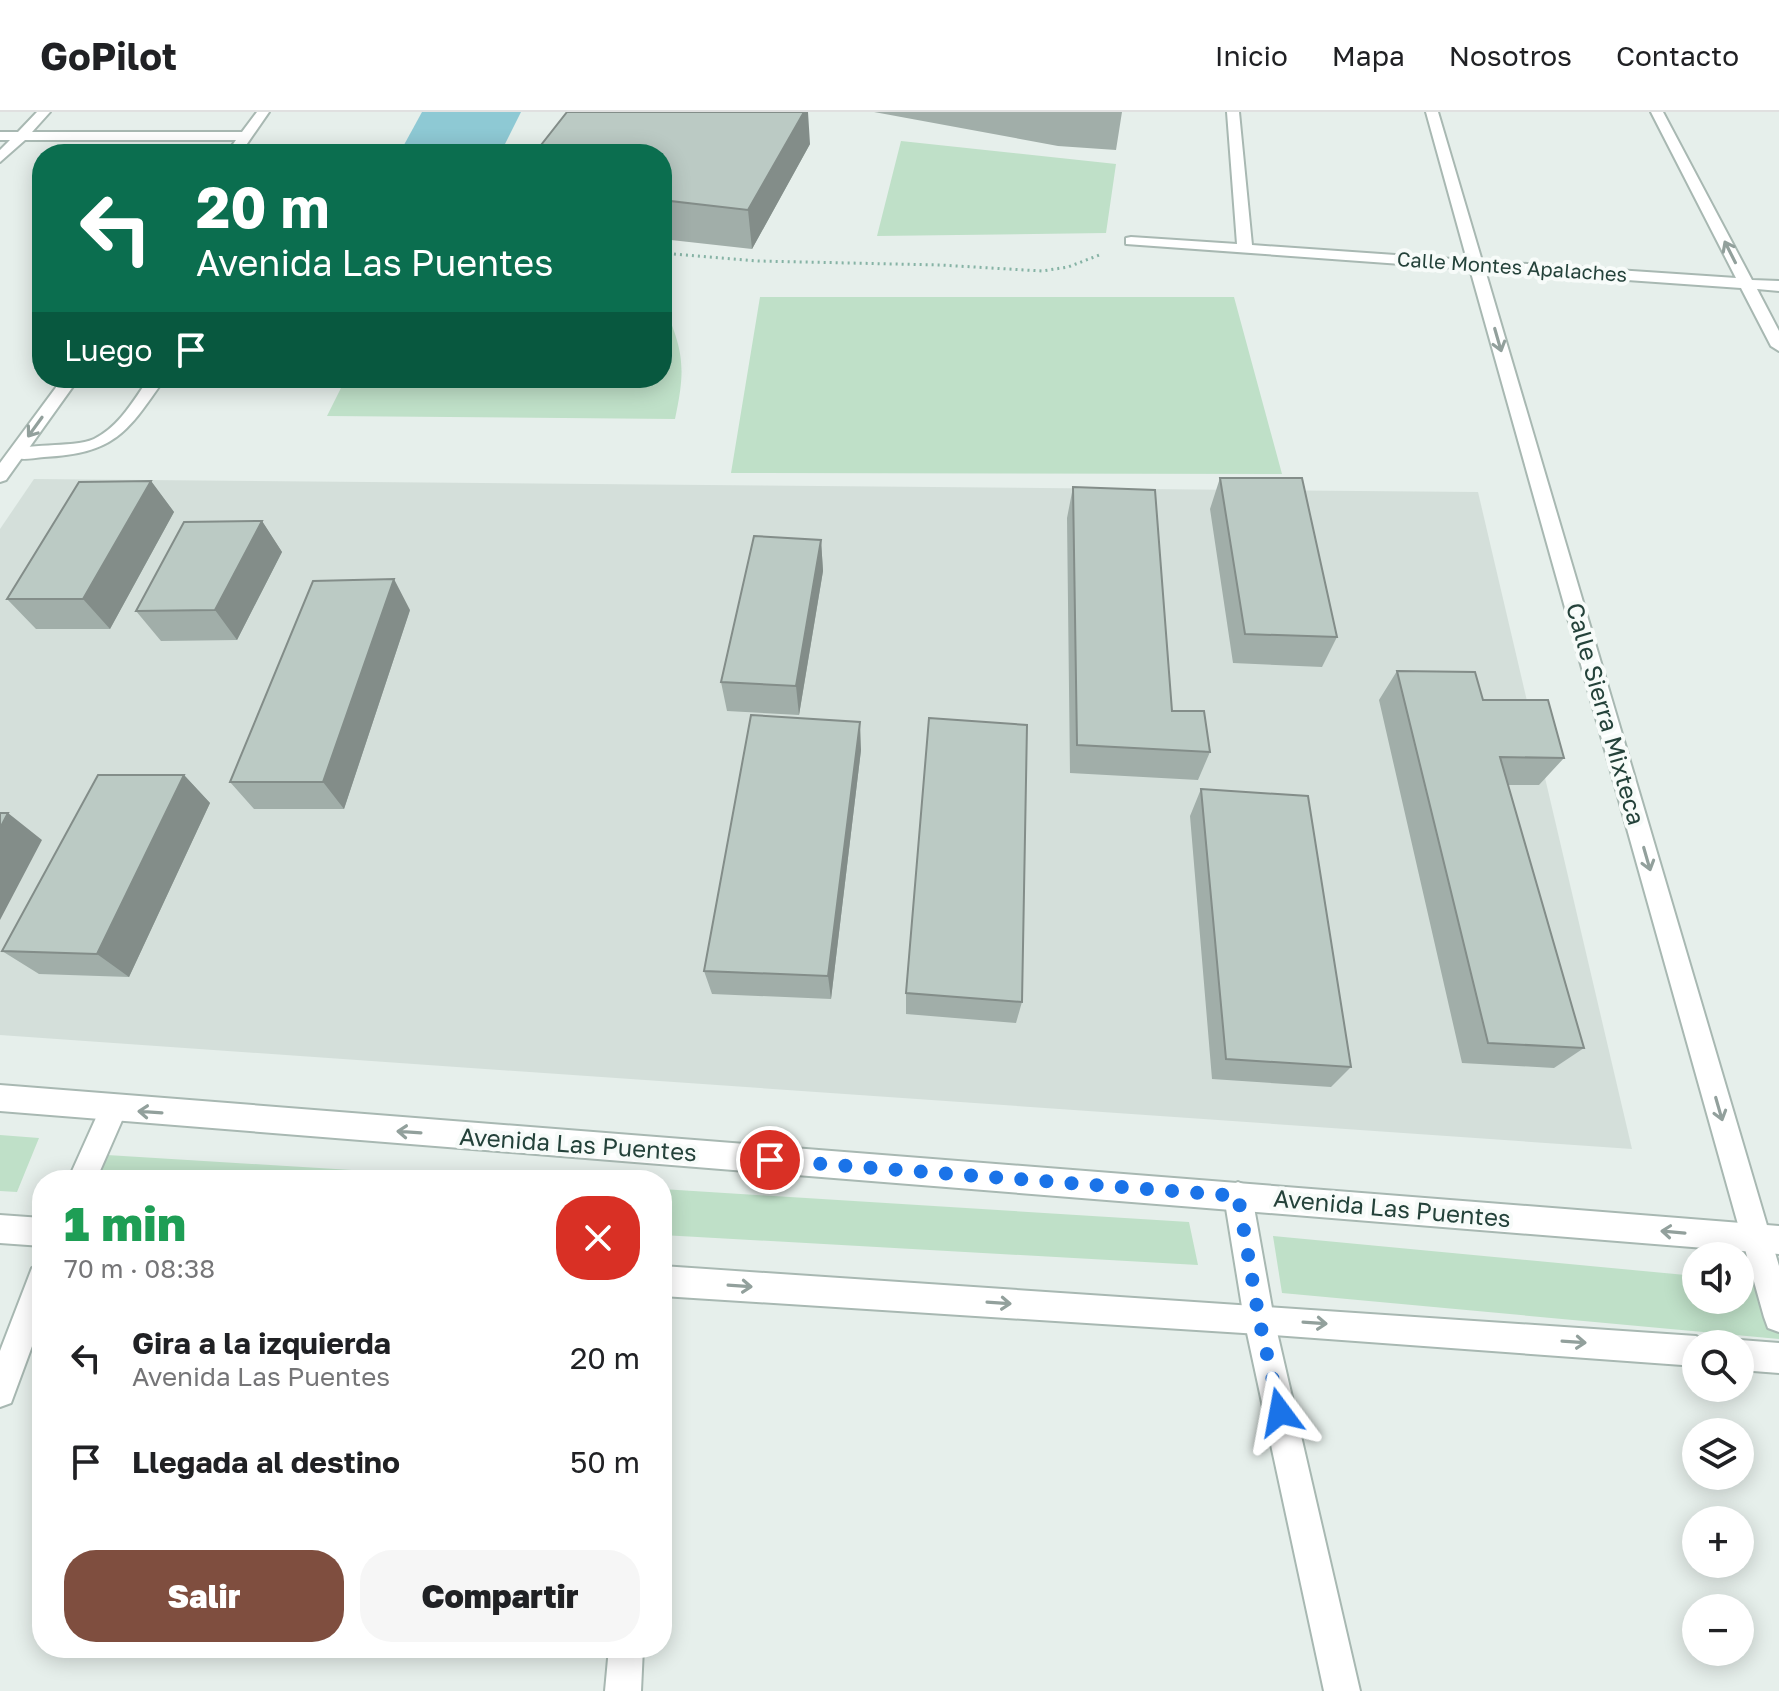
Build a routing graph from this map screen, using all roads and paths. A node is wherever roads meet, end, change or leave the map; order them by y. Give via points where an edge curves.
1 (44, 112) edge
2 (263, 112) edge
3 (1233, 112) edge
4 (1432, 112) edge
5 (1657, 112) edge
6 (0, 136) edge
7 (21, 136) junction
8 (246, 136) junction
9 (240, 144) edge
10 (0, 158) edge
11 (1131, 241) joint
12 (1245, 249) junction
13 (672, 254) edge
14 (1476, 265) junction
15 (1746, 283) junction
16 (1779, 286) edge
17 (1779, 346) edge
18 (64, 388) edge
19 (150, 388) edge
20 (16, 454) junction
21 (0, 476) edge
22 (0, 1098) edge
23 (114, 1109) junction
24 (87, 1170) edge
25 (1238, 1196) junction
26 (0, 1229) edge
27 (32, 1231) edge
28 (1768, 1239) edge
29 (672, 1282) edge
30 (32, 1305) edge
31 (1779, 1317) edge
32 (1259, 1319) junction
33 (1682, 1350) edge
34 (1754, 1356) edge
35 (1779, 1358) edge
36 (0, 1392) edge
37 (625, 1658) edge
38 (623, 1691) edge
39 (1342, 1691) edge

1 - 7 street
2 - 8 street
3 - 12 street
4 - 14 street, Calle Sierra Mixteca
15 -> 5 street
6 - 7 street
7 - 8 street
7 - 10 street
8 - 9 street
11 - 12 street, Calle Montes Apalaches
11 - 13 path via 1068,267 1042,271
12 - 14 street, Calle Montes Apalaches
14 - 15 street, Calle Montes Apalaches
14 -> 28 street, Calle Sierra Mixteca
15 - 16 street, Calle Montes Apalaches
15 - 17 street
18 -> 20 street
19 - 20 lane via 108,440 80,451
20 - 21 street
22 - 23 street, Avenida Las Puentes
23 - 24 street
25 -> 23 street, Avenida Las Puentes
28 -> 25 street, Avenida Las Puentes
25 - 32 street
26 - 27 street
28 - 31 street, Calle Sierra Mixteca
29 -> 32 street
30 - 36 street
32 -> 33 street
32 - 39 street
34 - 35 street
37 - 38 street

